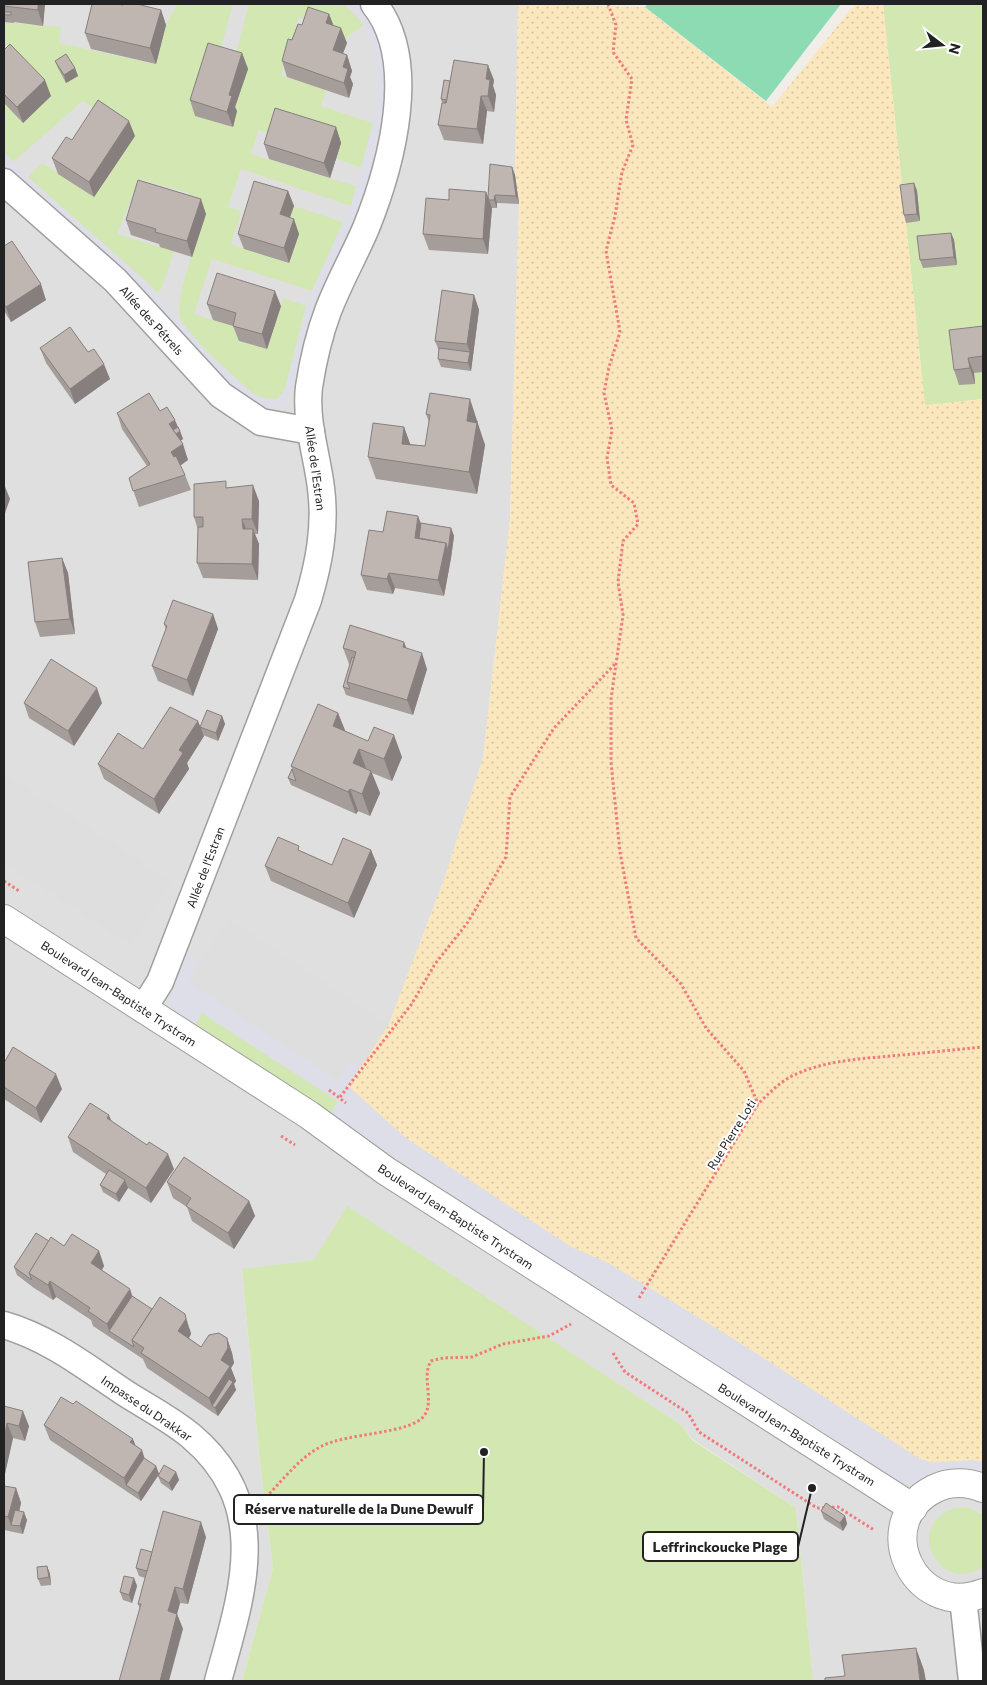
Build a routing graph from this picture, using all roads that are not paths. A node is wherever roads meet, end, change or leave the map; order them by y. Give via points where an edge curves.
1 (374, 4) edge
2 (4, 182) edge
3 (311, 431) junction
4 (4, 919) edge
5 (143, 1009) junction
6 (4, 1325) edge
7 (983, 1488) edge
8 (913, 1508) junction
9 (973, 1595) edge
10 (218, 1681) edge
11 (972, 1681) edge

1 - 3 street, Allée de l'Estran via 388,25 397,60 395,118 377,196 321,332 308,395
2 - 3 street, Allée des Pétrels via 127,292 221,395 261,422
3 - 5 street, Allée de l'Estran via 323,516 319,558 308,600 160,982
4 - 5 street, Boulevard Jean-Baptiste Trystram
5 - 8 street, Boulevard Jean-Baptiste Trystram via 309,1115 615,1334
6 - 10 street, Impasse du Drakkar via 52,1344 190,1435 222,1469 242,1520 245,1553 243,1589
7 - 8 street via 964,1483 944,1485 927,1494
8 - 9 street via 905,1524 903,1548 911,1571 924,1585 945,1596
9 - 11 street

